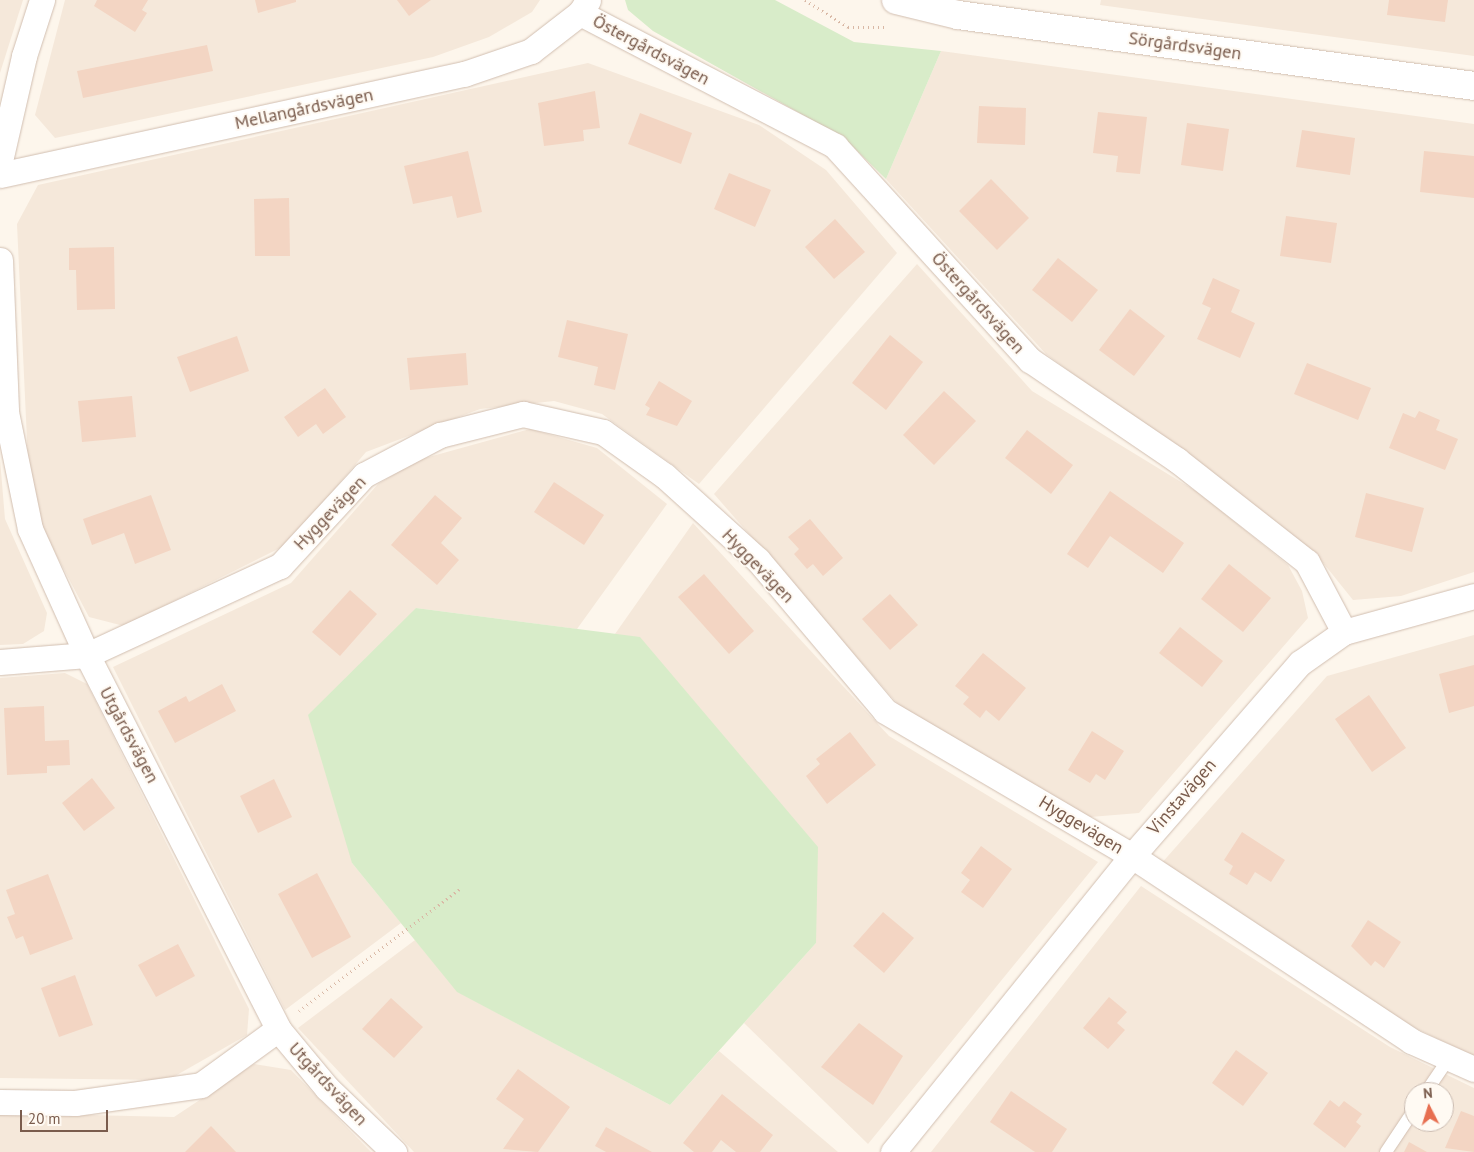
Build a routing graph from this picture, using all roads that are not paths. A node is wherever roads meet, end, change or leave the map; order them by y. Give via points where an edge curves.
1 (42, 0) edge
2 (896, 0) edge
3 (584, 7) edge
4 (1474, 86) edge
5 (0, 161) edge
6 (0, 175) edge
7 (0, 260) edge
8 (1474, 596) edge
9 (1344, 632) junction
10 (87, 655) junction
11 (0, 662) edge
12 (1132, 856) junction
13 (278, 1029) junction
14 (1449, 1058) junction
15 (1474, 1069) edge
16 (1433, 1082) edge
17 (0, 1102) edge
18 (1404, 1125) edge
19 (394, 1152) edge
20 (893, 1152) edge
21 (1386, 1152) edge

1 - 5 street via 24,56
2 - 4 street, Sörgårdsvägen via 958,15
3 - 6 street, Mellangårdsvägen via 531,51 464,74
3 - 9 street, Östergårdsvägen via 835,146 1030,360 1177,460 1307,562
7 - 10 street, Utgårdsvägen via 6,412 30,529
8 - 9 street, Vinstavägen
9 - 12 street, Vinstavägen via 1300,663
10 - 11 street, Hyggevägen
10 - 12 street, Hyggevägen via 280,566 364,475 440,434 523,414 603,432 665,476 758,560 885,711
10 - 13 street, Utgårdsvägen
12 - 14 street, Hyggevägen via 1412,1041
12 - 20 street, Vinstavägen
13 - 17 street via 201,1085 75,1103
13 - 19 street, Utgårdsvägen via 327,1088
14 - 15 street, Hyggevägen
14 - 16 lane
18 - 21 lane

